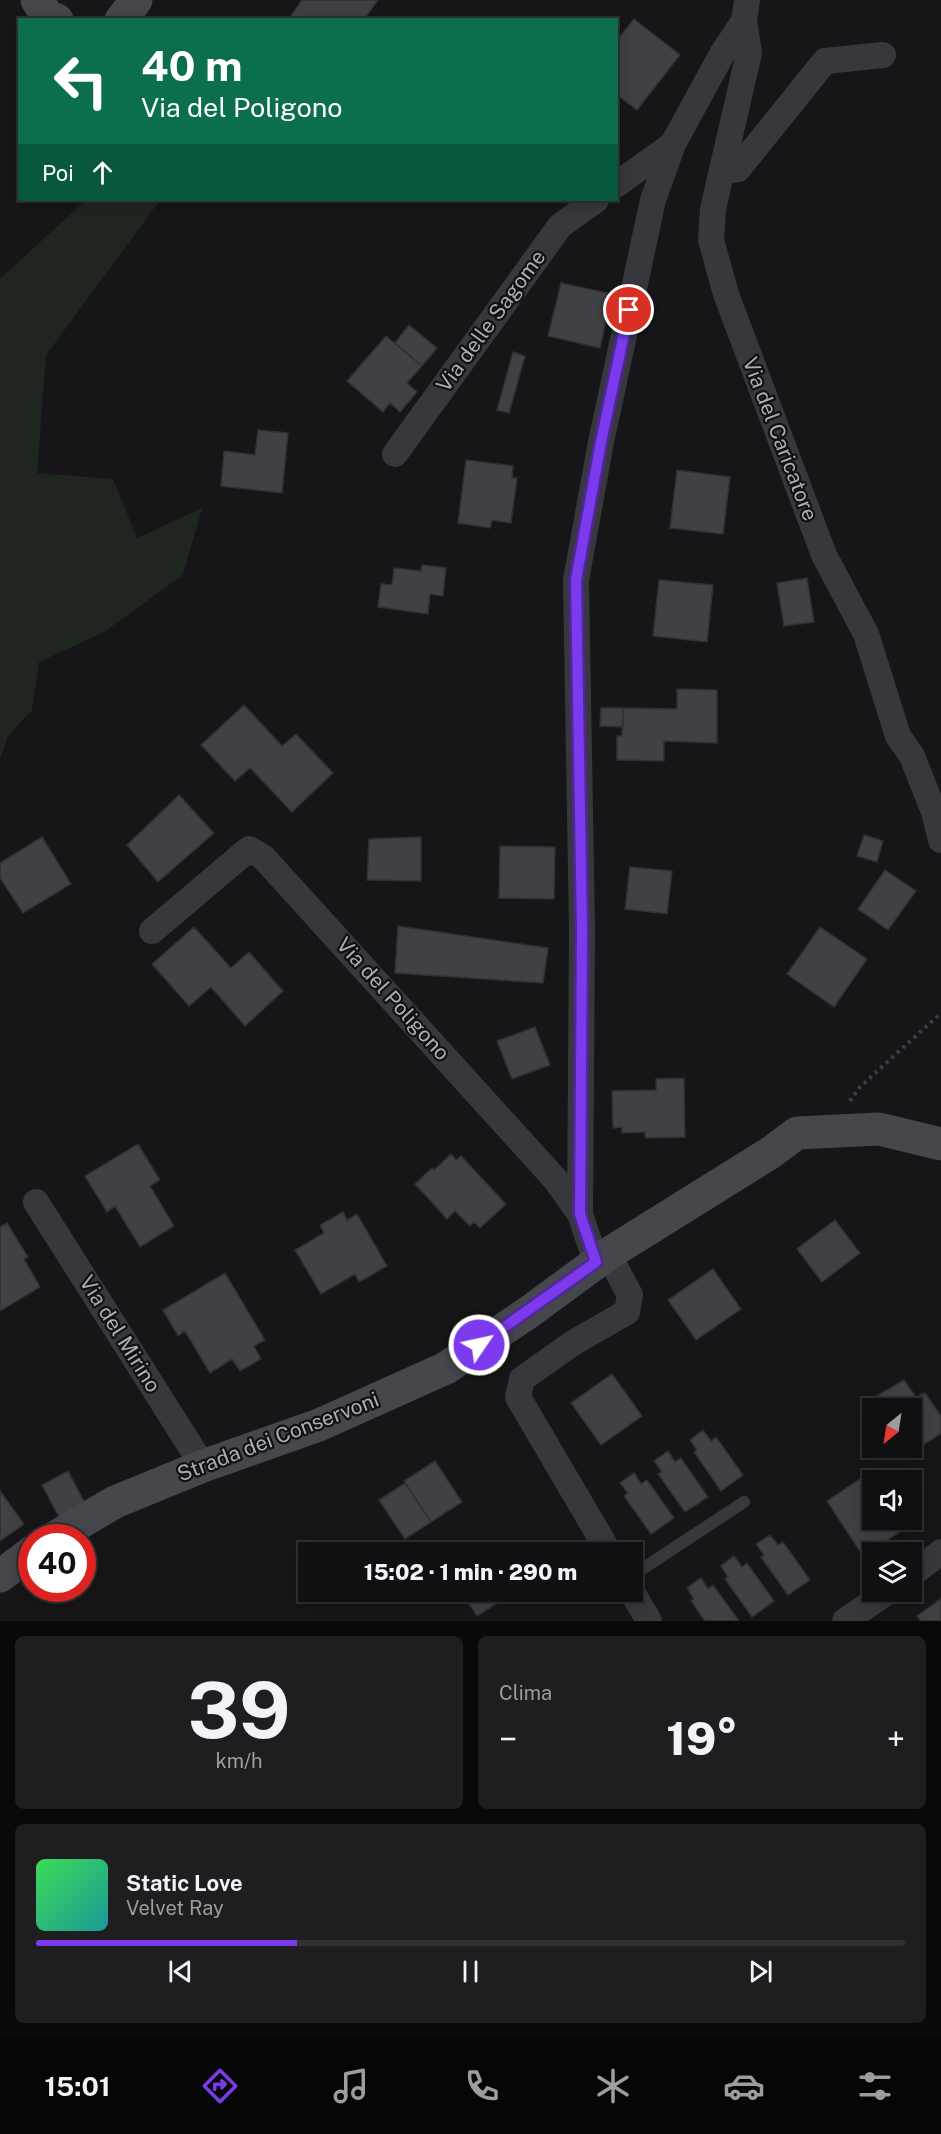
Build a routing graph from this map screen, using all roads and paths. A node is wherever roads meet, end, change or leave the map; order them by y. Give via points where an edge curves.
1 (36, 0) edge
2 (136, 0) edge
3 (745, 11) edge
4 (51, 18) edge
5 (123, 18) edge
6 (883, 55) dead end
7 (673, 144) junction
8 (722, 171) junction
9 (618, 184) edge
10 (595, 201) edge
11 (395, 454) dead end
12 (941, 840) edge
13 (152, 931) dead end
14 (941, 1013) edge
15 (829, 1131) junction
16 (941, 1144) edge
17 (36, 1202) dead end
18 (580, 1214) junction
19 (602, 1258) junction
20 (203, 1466) junction
21 (744, 1502) dead end
22 (78, 1524) edge
23 (603, 1542) edge
24 (941, 1552) edge
25 (18, 1562) edge
26 (922, 1566) edge
27 (643, 1568) edge
28 (0, 1576) edge
29 (638, 1602) edge
30 (875, 1602) edge
31 (856, 1618) edge
32 (649, 1621) edge

1 - 4 street
2 - 5 street
3 - 7 street
3 - 8 street, Via del Caricatore via 748,53
6 - 8 street via 825,60 738,169
7 - 9 street
7 - 18 street via 653,200 576,580 582,930
8 - 12 street, Via del Caricatore via 711,240 726,294 824,555 866,634 898,735 912,756
10 - 11 street, Via delle Sagome via 560,226
13 - 18 street, Via del Poligono via 249,849 264,858 555,1179
14 - 15 path via 860,1087
15 - 16 street, Strada dei Conservoni via 879,1129
15 - 19 street, Strada dei Conservoni via 797,1133 770,1154
17 - 20 street, Via del Mirino
18 - 19 street, Via del Poligono
19 - 20 street, Strada dei Conservoni via 446,1368 319,1425
19 - 23 street, Via del Poligono via 630,1295 627,1312 522,1379 518,1397
20 - 22 street, Strada dei Conservoni via 115,1502
21 - 27 lane
24 - 26 street
25 - 28 street
29 - 32 street
30 - 31 street

